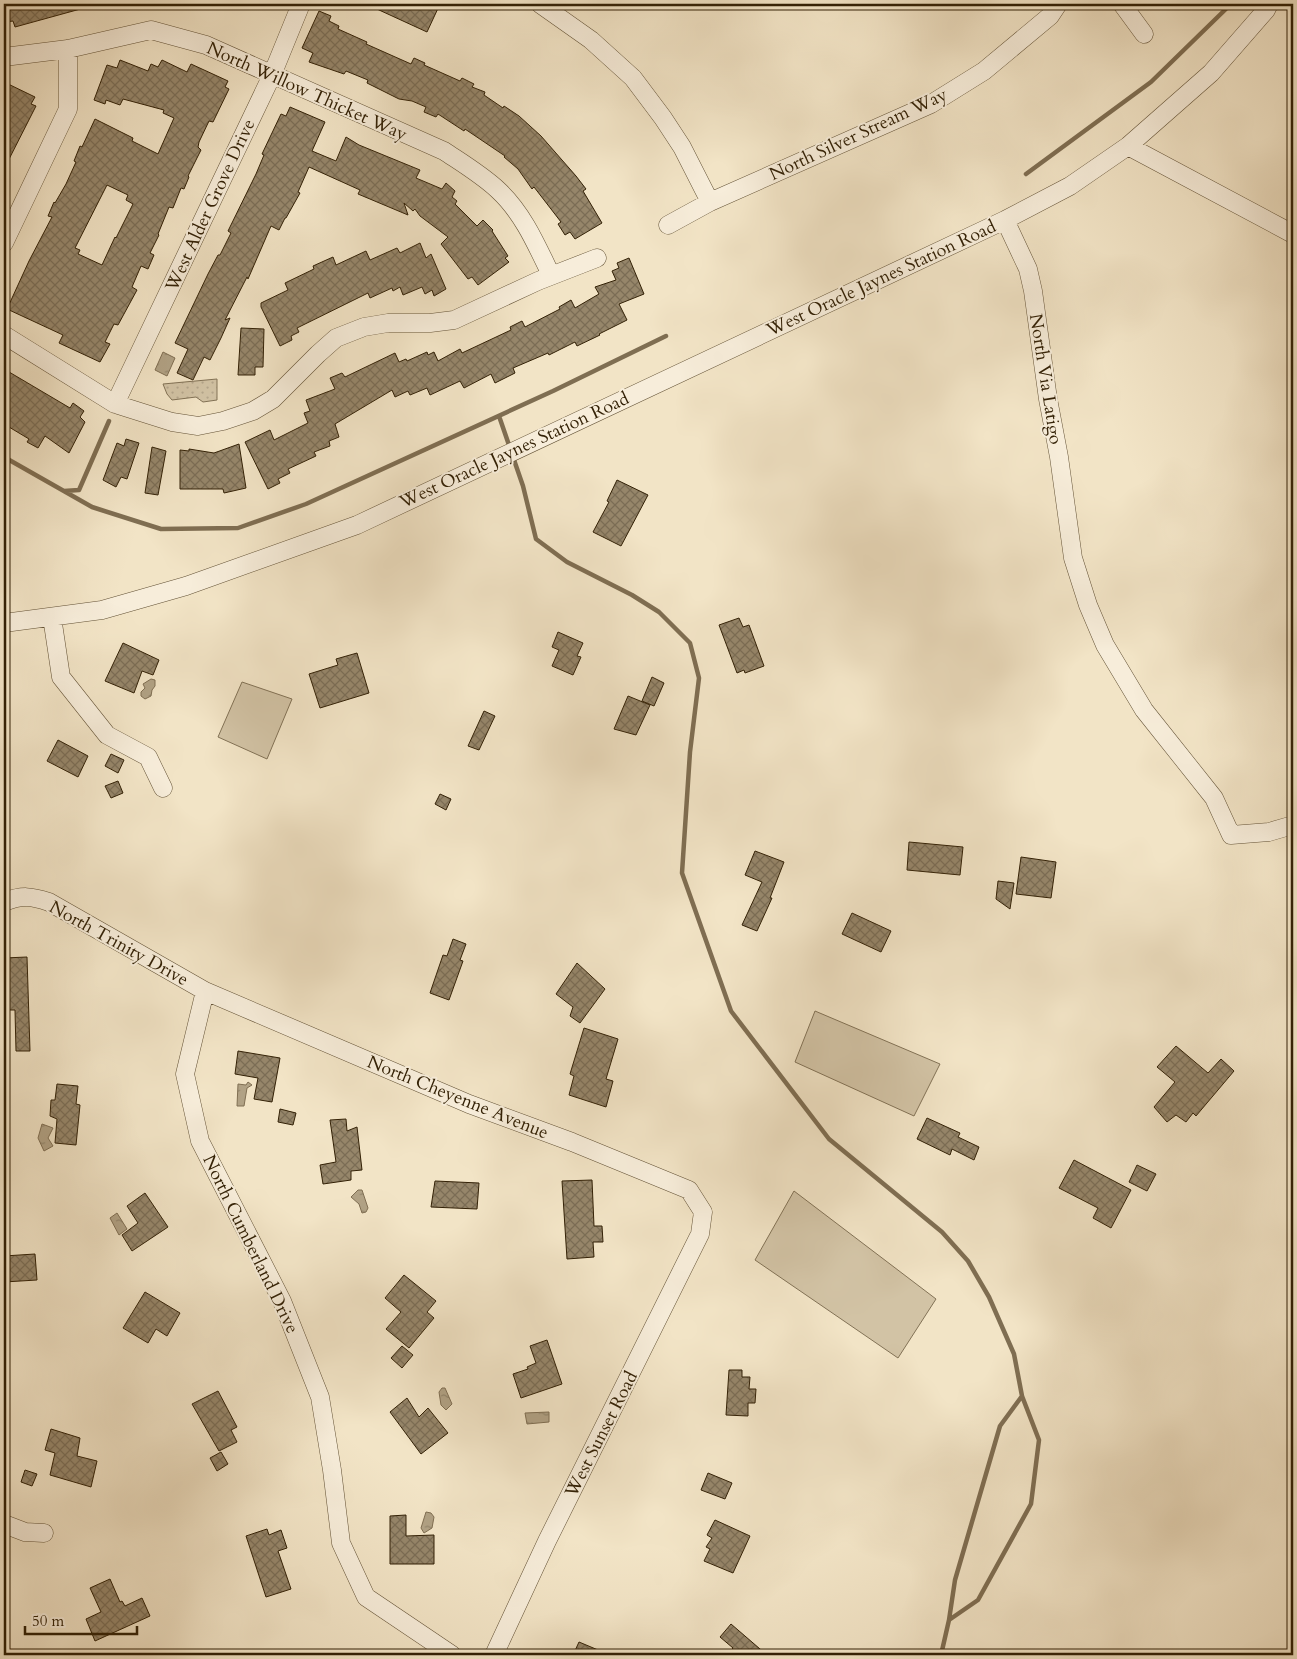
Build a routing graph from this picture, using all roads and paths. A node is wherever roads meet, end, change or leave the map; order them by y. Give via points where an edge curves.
1 (302, 4) edge
2 (540, 4) edge
3 (1058, 4) edge
4 (1122, 4) edge
5 (1268, 7) edge
6 (1144, 34) dead end
7 (68, 49) junction
8 (4, 57) edge
9 (272, 75) junction
10 (1128, 146) junction
11 (710, 202) junction
12 (1005, 220) junction
13 (668, 225) dead end
14 (1293, 234) edge
15 (4, 243) edge
16 (597, 258) dead end
17 (551, 276) junction
18 (4, 335) edge
19 (115, 404) junction
20 (52, 617) junction
21 (4, 623) edge
22 (163, 788) dead end
23 (1293, 825) edge
24 (4, 902) edge
25 (205, 991) junction
26 (703, 1212) joint
27 (4, 1524) edge
28 (44, 1533) dead end
29 (452, 1655) edge
30 (494, 1655) edge

1 - 9 street, West Alder Grove Drive
2 - 11 street via 591,40 633,78 682,147
3 - 11 street, North Silver Stream Way via 1050,16 984,71 931,104
4 - 6 street
5 - 10 street via 1211,73
7 - 8 street, North Willow Thicket Way
7 - 9 street, North Willow Thicket Way via 151,30 206,45
7 - 15 street via 68,109
9 - 17 street, North Willow Thicket Way via 444,151 477,173 499,191 521,218
9 - 19 street, West Alder Grove Drive
10 - 12 street via 1070,186
10 - 14 street
11 - 13 street, North Silver Stream Way
12 - 20 street, West Oracle Jaynes Station Road via 356,525 186,586 102,610
12 - 23 street, North Via Latigo via 1028,270 1033,291 1073,558 1105,645 1144,710 1214,798 1231,835 1269,832
16 - 17 street
17 - 19 street via 454,320 388,323 364,327 336,338 273,399 253,411 223,421 198,426 172,422
18 - 19 street
20 - 21 street, West Oracle Jaynes Station Road
20 - 22 street via 61,677 107,735 148,756
24 - 25 street, North Trinity Drive via 18,896 49,902
25 - 26 street, North Cheyenne Avenue via 470,1104 689,1190
25 - 29 street, North Cumberland Drive via 185,1074 200,1140 282,1301 320,1397 341,1543 366,1597
26 - 30 street, West Sunset Road via 700,1234 544,1546
27 - 28 street via 25,1532

